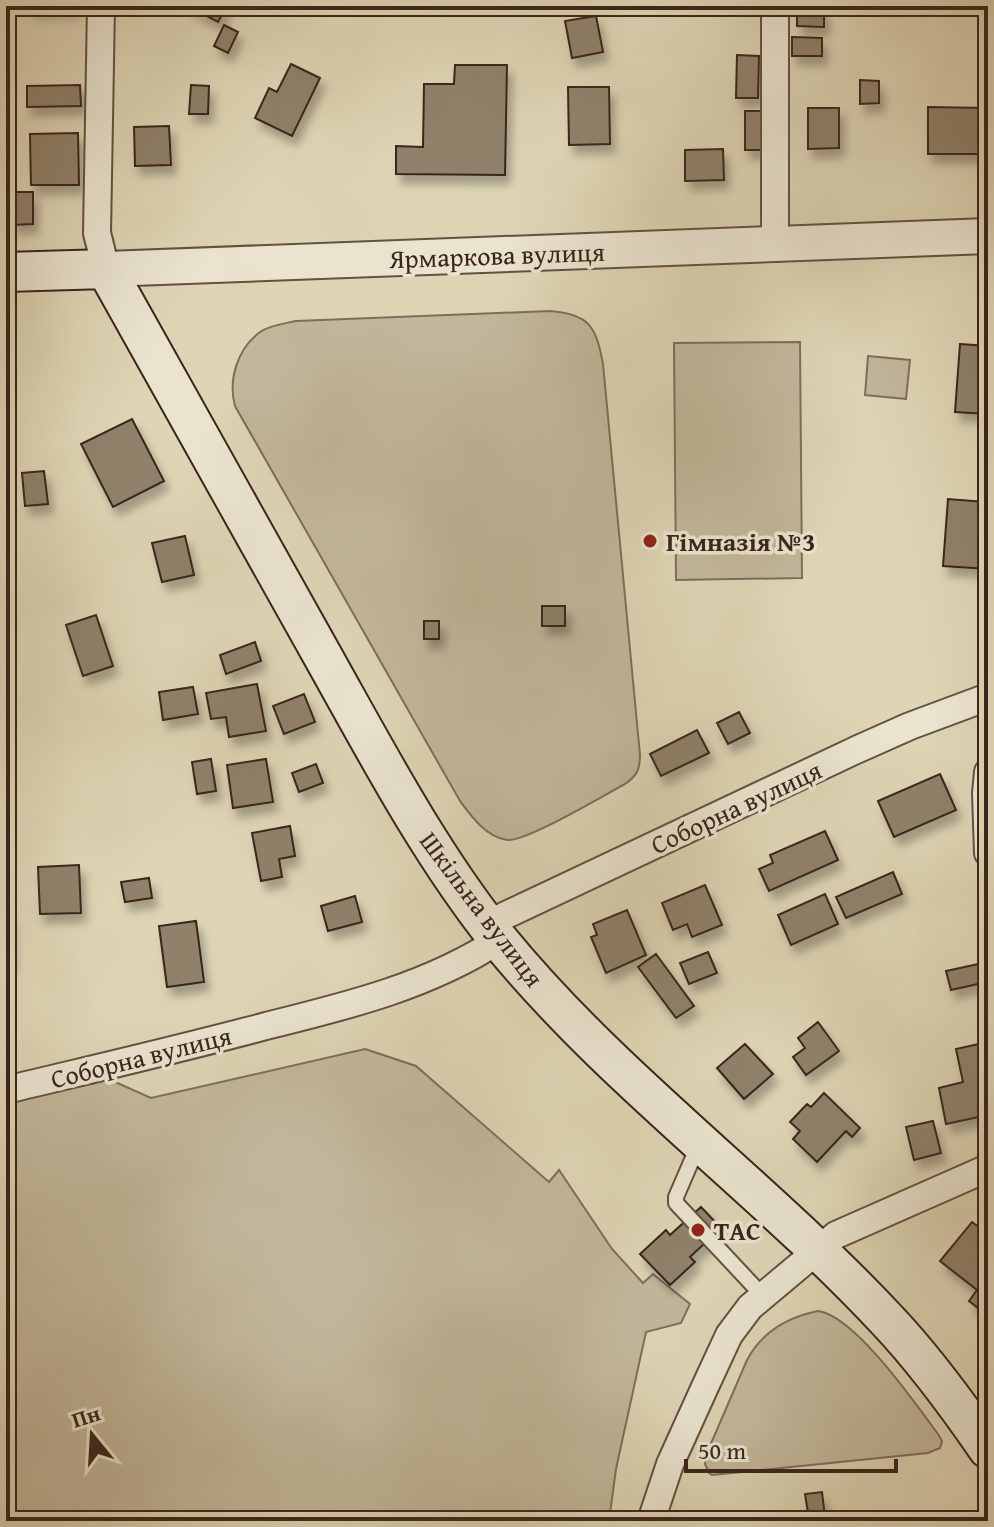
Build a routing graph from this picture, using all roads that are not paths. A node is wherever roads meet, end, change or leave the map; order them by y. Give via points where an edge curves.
1 (101, 6) edge
2 (775, 6) edge
3 (988, 236) edge
4 (775, 245) junction
5 (106, 269) junction
6 (6, 272) edge
7 (988, 697) edge
8 (988, 772) edge
9 (988, 853) edge
10 (493, 932) junction
11 (6, 1090) edge
12 (700, 1142) junction
13 (988, 1168) edge
14 (816, 1249) junction
15 (762, 1295) junction
16 (988, 1449) edge
17 (651, 1521) edge

1 - 5 street via 97,233
2 - 4 street
3 - 4 street, Ярмаркова вулиця
4 - 5 street, Ярмаркова вулиця
5 - 6 main road, Ярмаркова вулиця
5 - 10 main road, Шкільна вулиця via 393,781
7 - 10 street, Соборна вулиця via 856,750
8 - 9 street
10 - 11 street, Соборна вулиця via 475,955 370,998
10 - 12 main road, Шкільна вулиця via 599,1049
12 - 14 main road, Шкільна вулиця
12 - 15 lane via 676,1203
13 - 14 street via 836,1235
14 - 15 street
14 - 16 main road, Шкільна вулиця via 914,1349
15 - 17 street via 729,1335 670,1464

